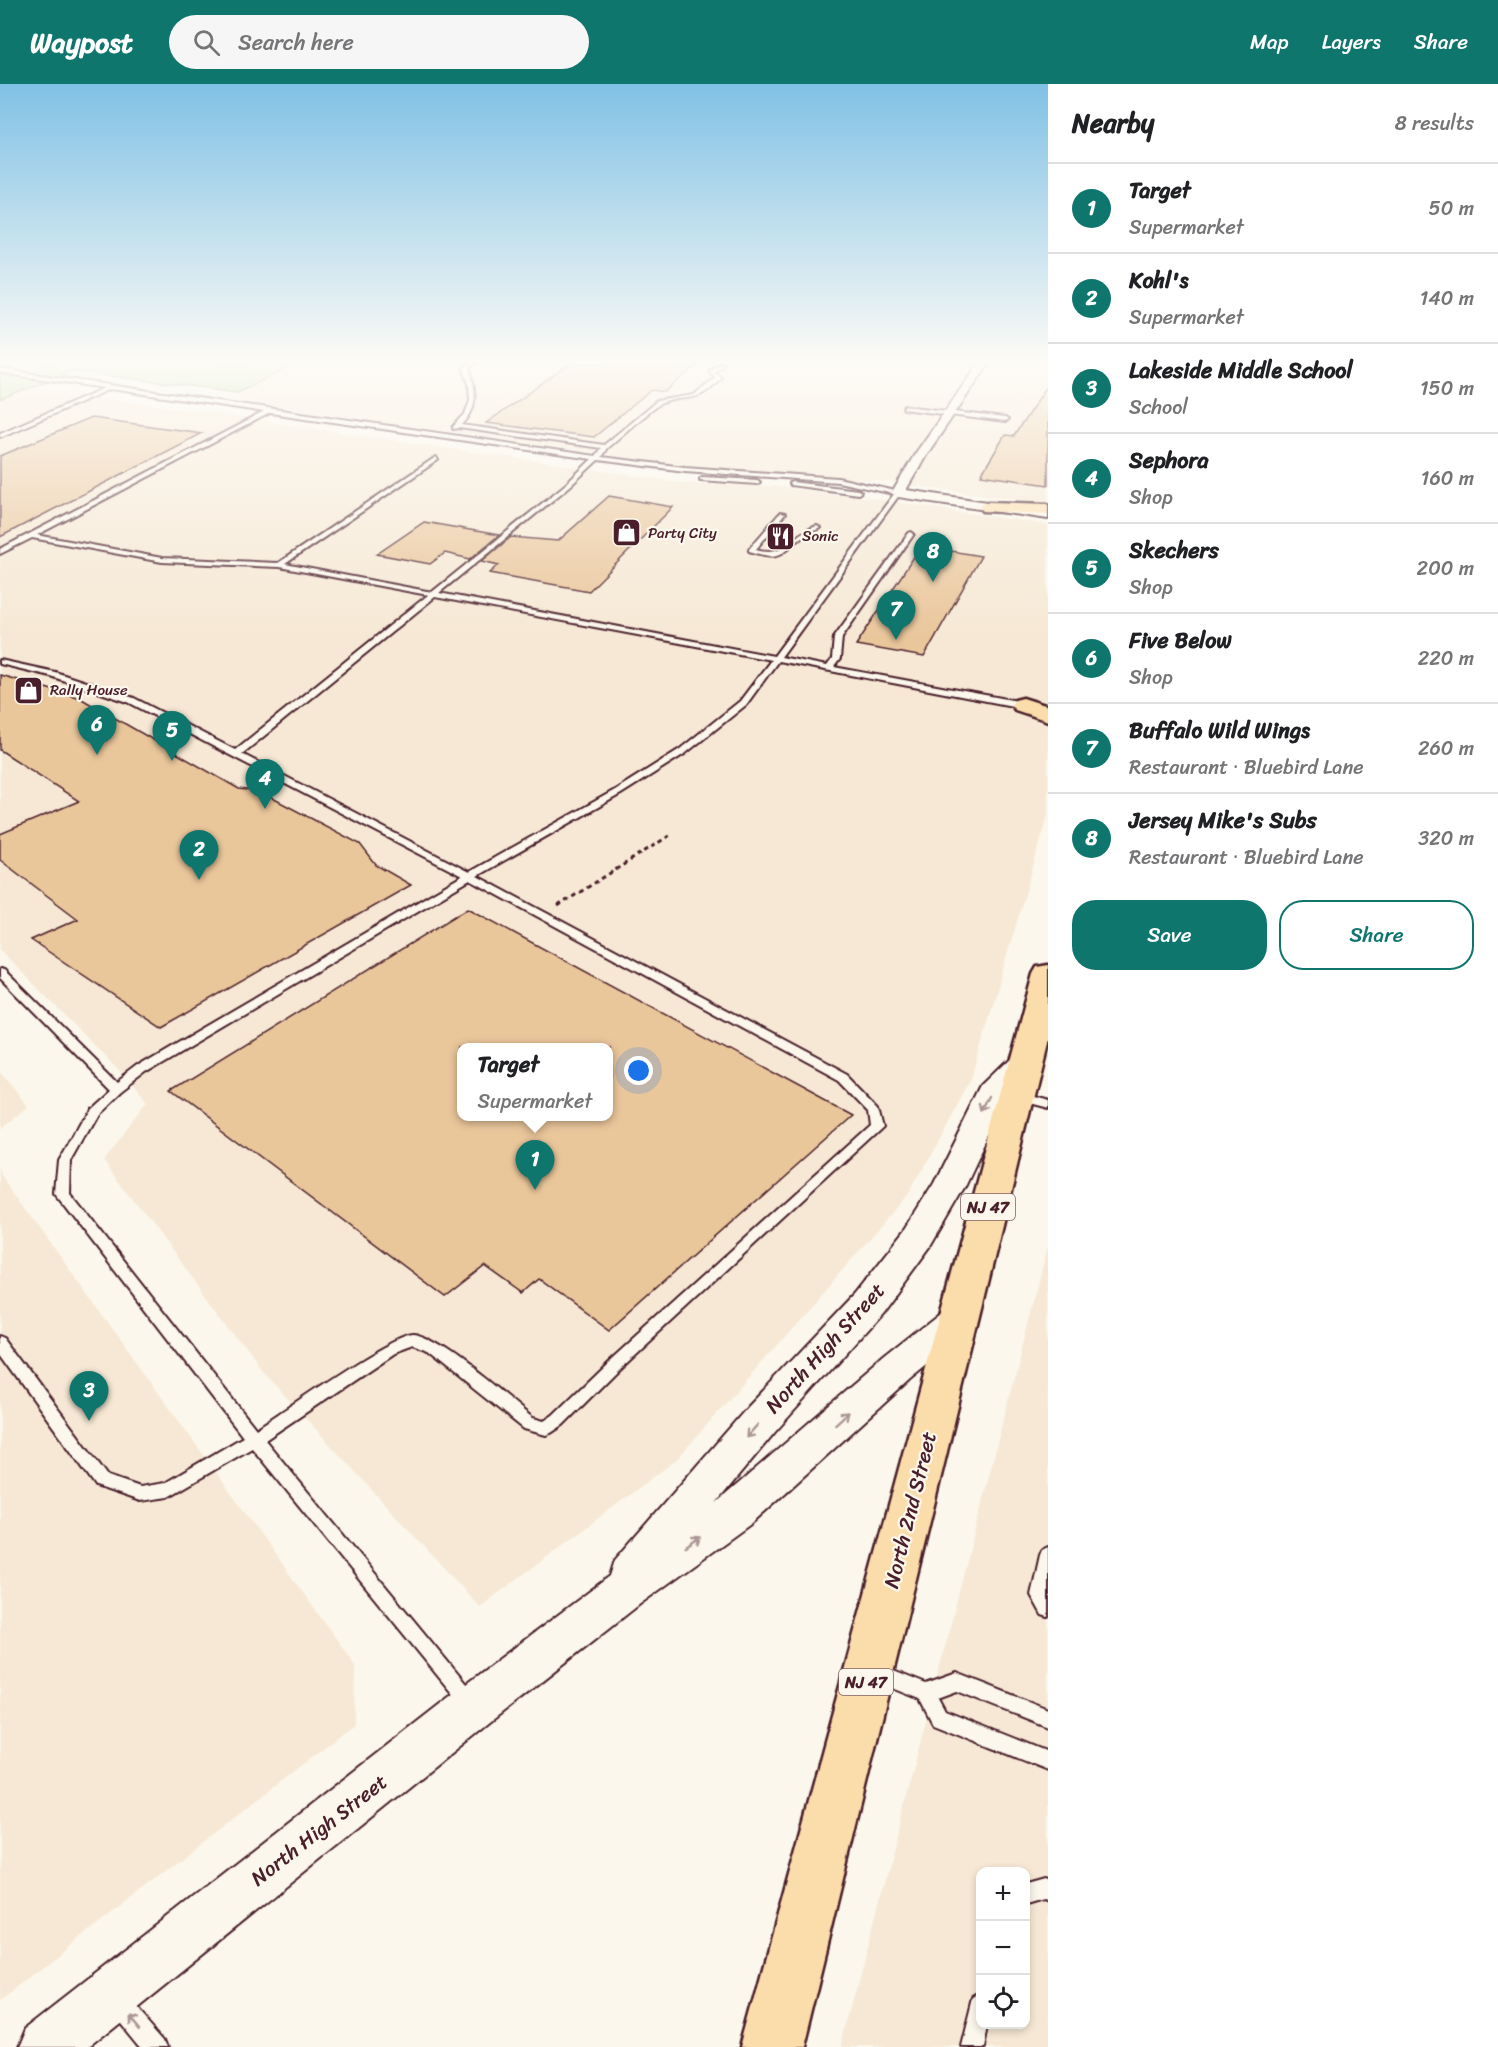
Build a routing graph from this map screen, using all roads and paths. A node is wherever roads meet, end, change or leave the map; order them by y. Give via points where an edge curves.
1 (187, 455) edge
2 (537, 455) edge
3 (555, 455) edge
4 (598, 455) edge
5 (921, 455) edge
6 (436, 459) dead end
7 (593, 461) junction
8 (638, 472) dead end
9 (694, 478) dead end
10 (769, 483) dead end
11 (780, 483) dead end
12 (898, 493) junction
13 (989, 507) junction
14 (1048, 509) edge
15 (782, 514) dead end
16 (1048, 515) edge
17 (817, 528) dead end
18 (911, 534) dead end
19 (31, 536) junction
20 (751, 550) junction
21 (0, 552) edge
22 (744, 558) dead end
23 (279, 566) junction
24 (433, 594) junction
25 (776, 659) junction
26 (0, 662) edge
27 (830, 669) junction
28 (1048, 703) edge
29 (1023, 705) junction
30 (1048, 714) edge
31 (235, 755) junction
32 (672, 834) dead end
33 (470, 876) junction
34 (543, 915) junction
35 (0, 972) edge
36 (1048, 974) edge
37 (1030, 1088) edge
38 (116, 1089) junction
39 (960, 1318) junction
40 (0, 1342) edge
41 (254, 1439) junction
42 (1048, 1555) edge
43 (1048, 1609) edge
44 (595, 1614) junction
45 (869, 1670) junction
46 (926, 1693) junction
47 (474, 1707) junction
48 (1048, 1718) edge
49 (1048, 1761) edge
50 (1048, 1891) edge
51 (1030, 1893) edge
52 (112, 1994) junction
53 (976, 2029) edge
54 (44, 2047) edge
55 (157, 2047) edge
56 (772, 2047) edge
57 (972, 2047) edge

1 - 19 lane
2 - 7 lane
3 - 7 lane
4 - 7 lane
5 - 12 street
6 - 23 lane
7 - 8 lane
7 - 12 lane via 814,477
7 - 24 lane
9 - 10 lane
11 - 12 lane via 872,494
12 - 13 street
12 - 25 lane
13 - 14 main road
13 - 16 street
15 - 20 lane
17 - 20 lane via 804,530 785,551 776,554 762,555
18 - 27 lane via 838,637 836,659
19 - 21 lane
19 - 23 lane via 162,560
20 - 22 lane
23 - 24 lane
24 - 25 lane
24 - 31 lane
25 - 27 lane
25 - 33 lane via 743,703 672,760
26 - 31 lane via 131,700
27 - 29 lane
28 - 29 main road
29 - 30 main road
31 - 33 lane
32 - 34 path
33 - 34 lane
33 - 38 lane via 142,1069
34 - 41 lane via 843,1077 874,1109 877,1126 546,1428 529,1424 434,1349 412,1341 388,1350
35 - 38 lane
36 - 37 main road, North 2nd Street / NJ 47
37 - 39 main road, North 2nd Street / NJ 47
37 -> 44 street, North High Street via 994,1093 949,1187 918,1238 868,1304 761,1420
38 - 41 lane via 92,1111 65,1160 63,1194
44 -> 39 street, North High Street via 738,1510
39 - 45 main road, North 2nd Street / NJ 47
40 - 41 lane via 102,1481 140,1494 168,1490
41 - 47 lane
42 - 43 lane via 1040,1595
44 - 47 street, North High Street
45 - 46 lane
45 - 56 main road, North 2nd Street / NJ 47
46 - 48 lane via 957,1682
46 - 49 lane via 939,1718
47 - 52 street, North High Street
50 - 51 lane
52 - 54 street, North High Street
55 -> 52 lane
53 - 57 lane

